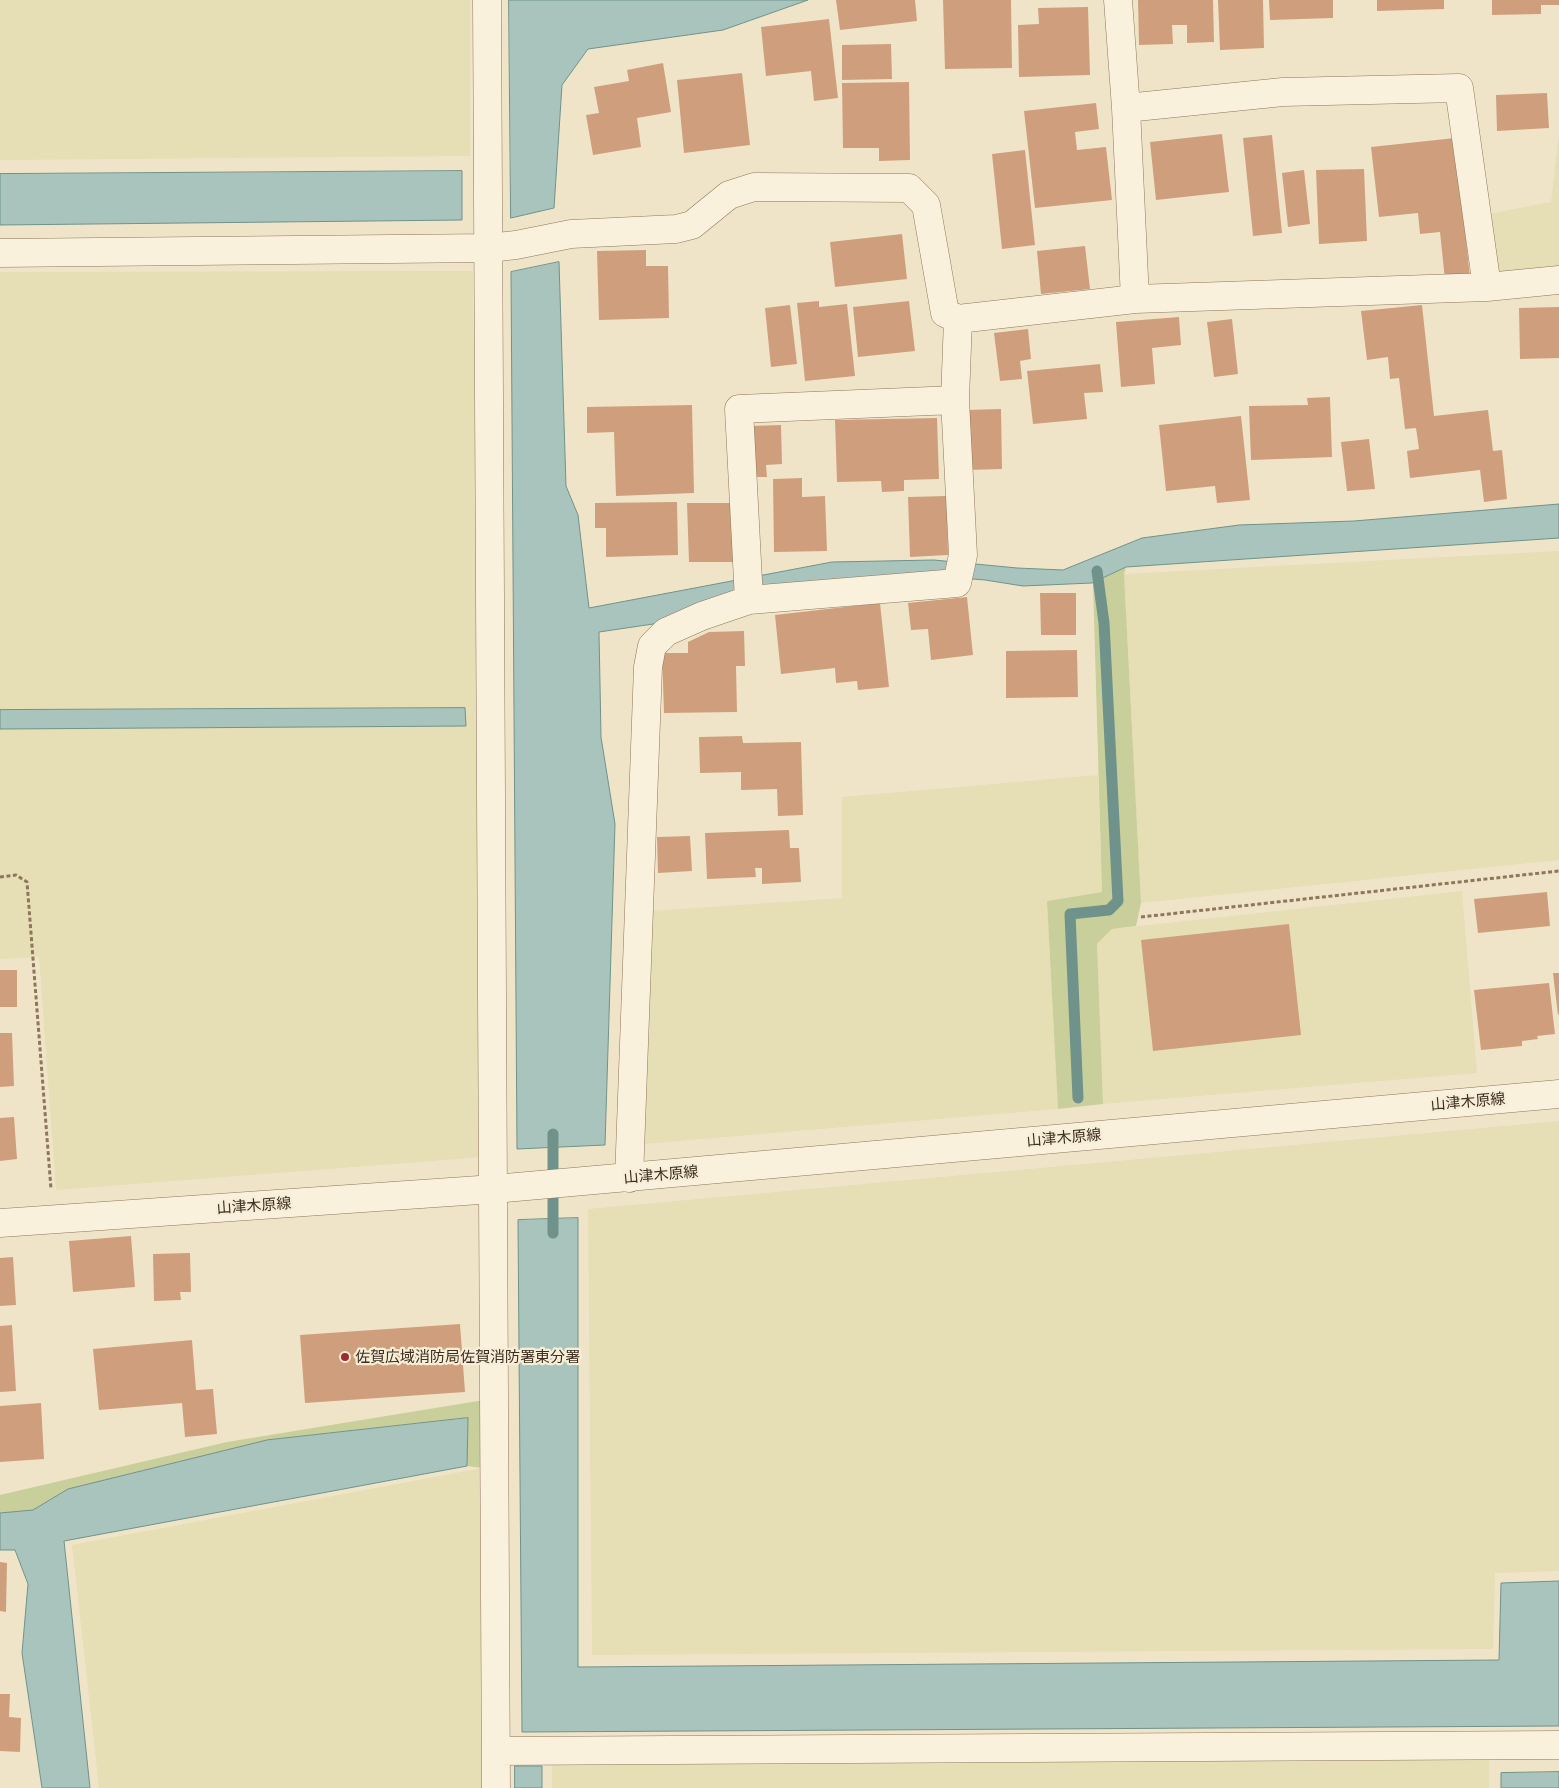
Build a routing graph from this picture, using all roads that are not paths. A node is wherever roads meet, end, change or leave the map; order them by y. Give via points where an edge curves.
1 (487, 0) edge
2 (1118, 0) edge
3 (1126, 108) junction
4 (489, 248) junction
5 (0, 253) edge
6 (1559, 280) edge
7 (1487, 287) junction
8 (1135, 299) junction
9 (958, 319) junction
10 (955, 400) junction
11 (749, 600) junction
12 (1559, 1094) edge
13 (629, 1178) junction
14 (494, 1189) junction
15 (0, 1223) edge
16 (1559, 1745) edge
17 (496, 1751) junction
18 (496, 1788) edge

1 - 4 street
2 - 3 street
3 - 7 street via 1283,92 1459,88
3 - 8 street
4 - 5 street
4 - 9 street via 571,234 676,230 692,225 729,195 754,187 909,188 926,205 945,313
4 - 14 street
6 - 7 street
7 - 8 street
8 - 9 street
9 - 10 street
10 - 11 street via 963,555 957,583
10 - 11 street via 739,409
11 - 13 street via 666,632 652,646 648,667
12 - 13 street, 山津木原線
13 - 14 street, 山津木原線
14 - 15 street, 山津木原線
14 - 17 street
16 - 17 street
17 - 18 street

